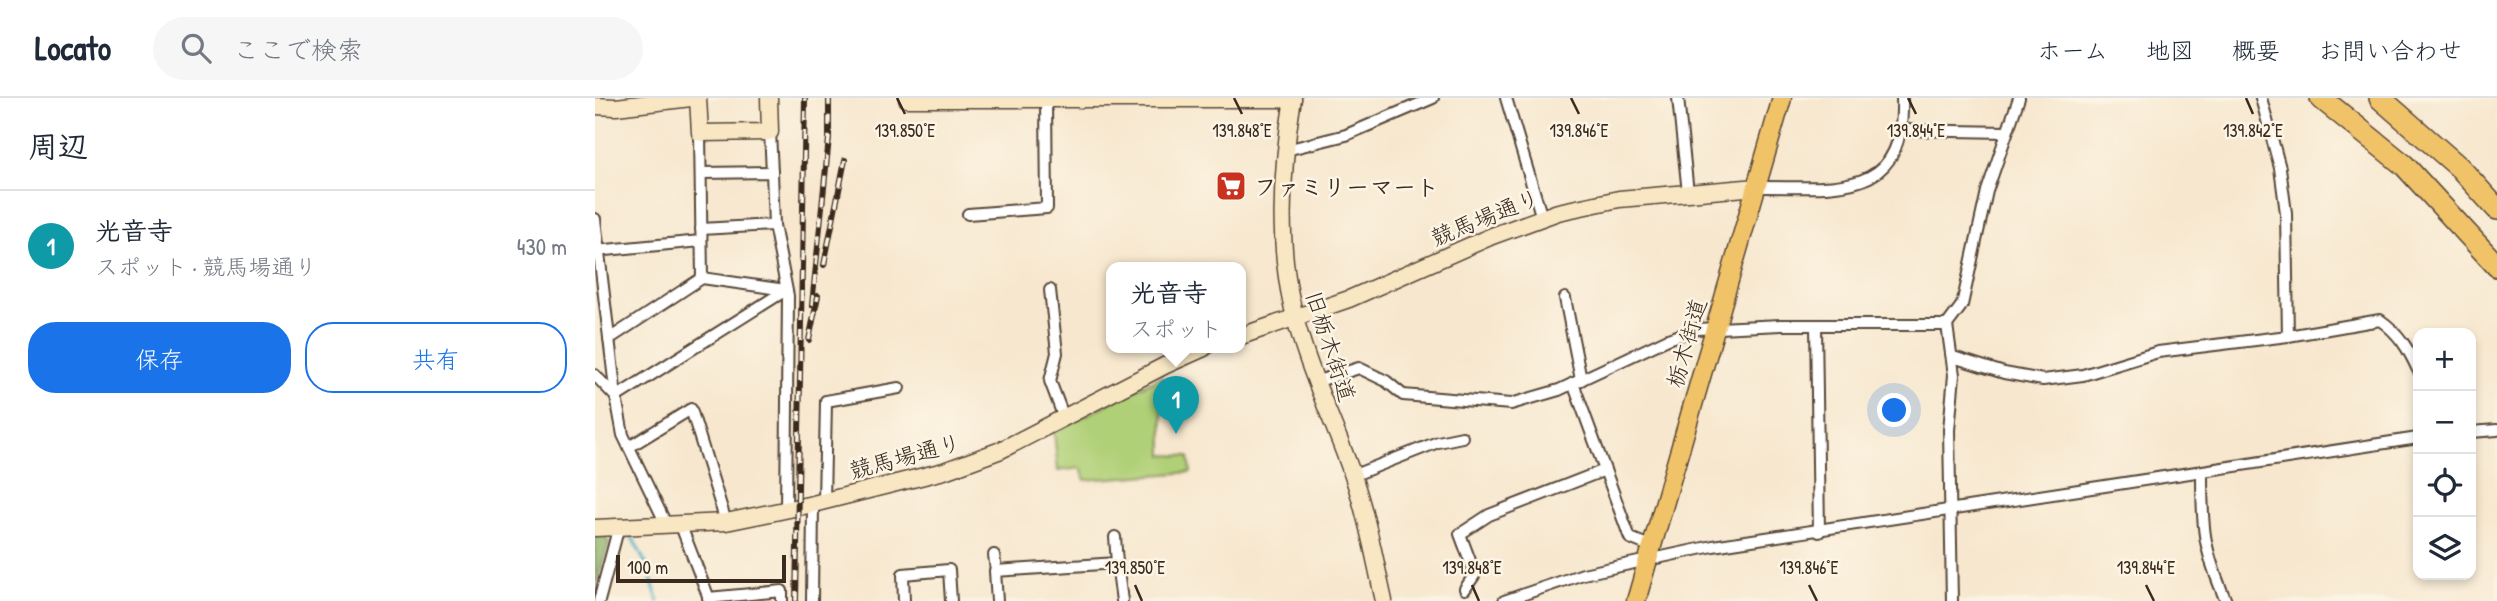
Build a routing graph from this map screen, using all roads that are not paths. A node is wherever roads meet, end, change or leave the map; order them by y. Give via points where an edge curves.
1 (691, 98) edge
2 (698, 98) edge
3 (769, 98) edge
4 (1506, 98) edge
5 (1678, 98) edge
6 (1782, 98) edge
7 (1902, 98) edge
8 (2019, 98) edge
9 (2261, 98) edge
10 (2321, 98) edge
11 (2380, 98) edge
12 (907, 99) edge
13 (1293, 99) edge
14 (1428, 99) edge
15 (1046, 100) junction
16 (595, 106) edge
17 (1900, 130) junction
18 (770, 132) junction
19 (2007, 132) junction
20 (700, 133) junction
21 (1286, 150) junction
22 (772, 172) junction
23 (701, 173) junction
24 (1757, 187) junction
25 (1688, 193) junction
26 (2497, 209) edge
27 (968, 215) dead end
28 (1542, 218) junction
29 (595, 219) edge
30 (774, 225) junction
31 (701, 235) junction
32 (597, 250) edge
33 (2497, 266) edge
34 (702, 278) junction
35 (786, 290) junction
36 (1050, 290) dead end
37 (1565, 298) dead end
38 (1296, 318) junction
39 (1816, 325) junction
40 (1947, 325) junction
41 (1716, 329) junction
42 (1246, 334) edge
43 (2288, 336) junction
44 (609, 339) junction
45 (1194, 353) edge
46 (1953, 357) junction
47 (2413, 358) edge
48 (595, 375) edge
49 (1315, 382) junction
50 (1577, 382) junction
51 (899, 388) dead end
52 (616, 397) junction
53 (1064, 418) junction
54 (2497, 430) edge
55 (2476, 432) edge
56 (1462, 436) dead end
57 (2413, 439) edge
58 (629, 447) junction
59 (1605, 470) junction
60 (2202, 472) junction
61 (1352, 475) junction
62 (818, 503) junction
63 (1951, 510) junction
64 (786, 511) junction
65 (726, 522) junction
66 (619, 526) junction
67 (674, 526) junction
68 (595, 528) edge
69 (1819, 532) junction
70 (1115, 537) dead end
71 (1650, 554) junction
72 (994, 555) dead end
73 (1117, 563) junction
74 (996, 571) junction
75 (1465, 589) dead end
76 (709, 599) edge
77 (599, 601) edge
78 (782, 601) edge
79 (812, 601) edge
80 (904, 601) edge
81 (951, 601) edge
82 (997, 601) edge
83 (1122, 601) edge
84 (1384, 601) edge
85 (1504, 601) edge
86 (1636, 601) edge
87 (1952, 601) edge
88 (2226, 601) edge

1 - 16 street
2 - 20 street
3 - 18 street
4 - 28 street
5 - 25 street
6 - 24 main road, 栃木街道
7 - 17 street
8 - 19 street
9 - 43 street via 2280,167 2286,213
10 - 33 highway via 2404,165
11 - 26 highway via 2460,168
12 - 15 street
13 - 15 street
13 - 21 street, 旧栃木街道
14 - 21 street via 1346,135
15 - 27 street via 1047,208
17 - 19 street
17 - 24 street via 1894,155 1878,174 1848,186
18 - 20 street
18 - 22 street
19 - 40 street via 1987,191 1962,304
20 - 23 street
21 - 38 street, 旧栃木街道 via 1283,240
22 - 23 street
22 - 30 street
23 - 31 street
24 - 25 street, 競馬場通り
24 - 41 main road, 栃木街道
25 - 28 street, 競馬場通り via 1619,199
28 - 38 street, 競馬場通り
29 - 32 street
30 - 31 street
30 - 35 street
31 - 32 street
31 - 34 street
32 - 44 street
34 - 35 street
34 - 44 street
35 - 52 street
35 - 64 street
36 - 53 street via 1057,353 1050,382
37 - 50 street
38 - 42 street, 競馬場通り
38 - 49 street, 旧栃木街道
39 - 40 street
39 - 41 street
39 - 69 street
40 - 46 street
41 - 50 street via 1697,329 1668,339
41 - 71 main road, 栃木街道
43 - 46 street via 2158,352 2083,375 2043,380
43 - 47 street via 2380,320
44 - 52 street
45 - 53 street, 競馬場通り
46 - 63 street
48 - 52 street
49 - 50 street via 1359,368 1403,395 1511,404
49 - 61 street, 旧栃木街道
50 - 59 street
51 - 62 street via 826,401
52 - 58 street
53 - 62 street, 競馬場通り via 975,461
54 - 55 street
56 - 61 street
57 - 60 street
58 - 65 street via 691,409
58 - 67 street
59 - 71 street via 1630,538
59 - 75 street via 1489,515 1460,534 1475,574
60 - 63 street
60 - 88 street via 2207,559
61 - 84 street, 旧栃木街道
62 - 64 street, 競馬場通り
62 - 79 street
63 - 69 street
63 - 87 street
64 - 65 street, 競馬場通り
65 - 67 street, 競馬場通り
66 - 67 street, 競馬場通り
66 - 68 street, 競馬場通り
66 - 77 street
67 - 76 street
69 - 71 street
70 - 73 street
71 - 85 street
71 - 86 main road, 栃木街道
72 - 74 street
73 - 74 street
73 - 83 street
74 - 82 street
76 - 78 street via 782,591
80 - 81 street via 903,574 949,570

